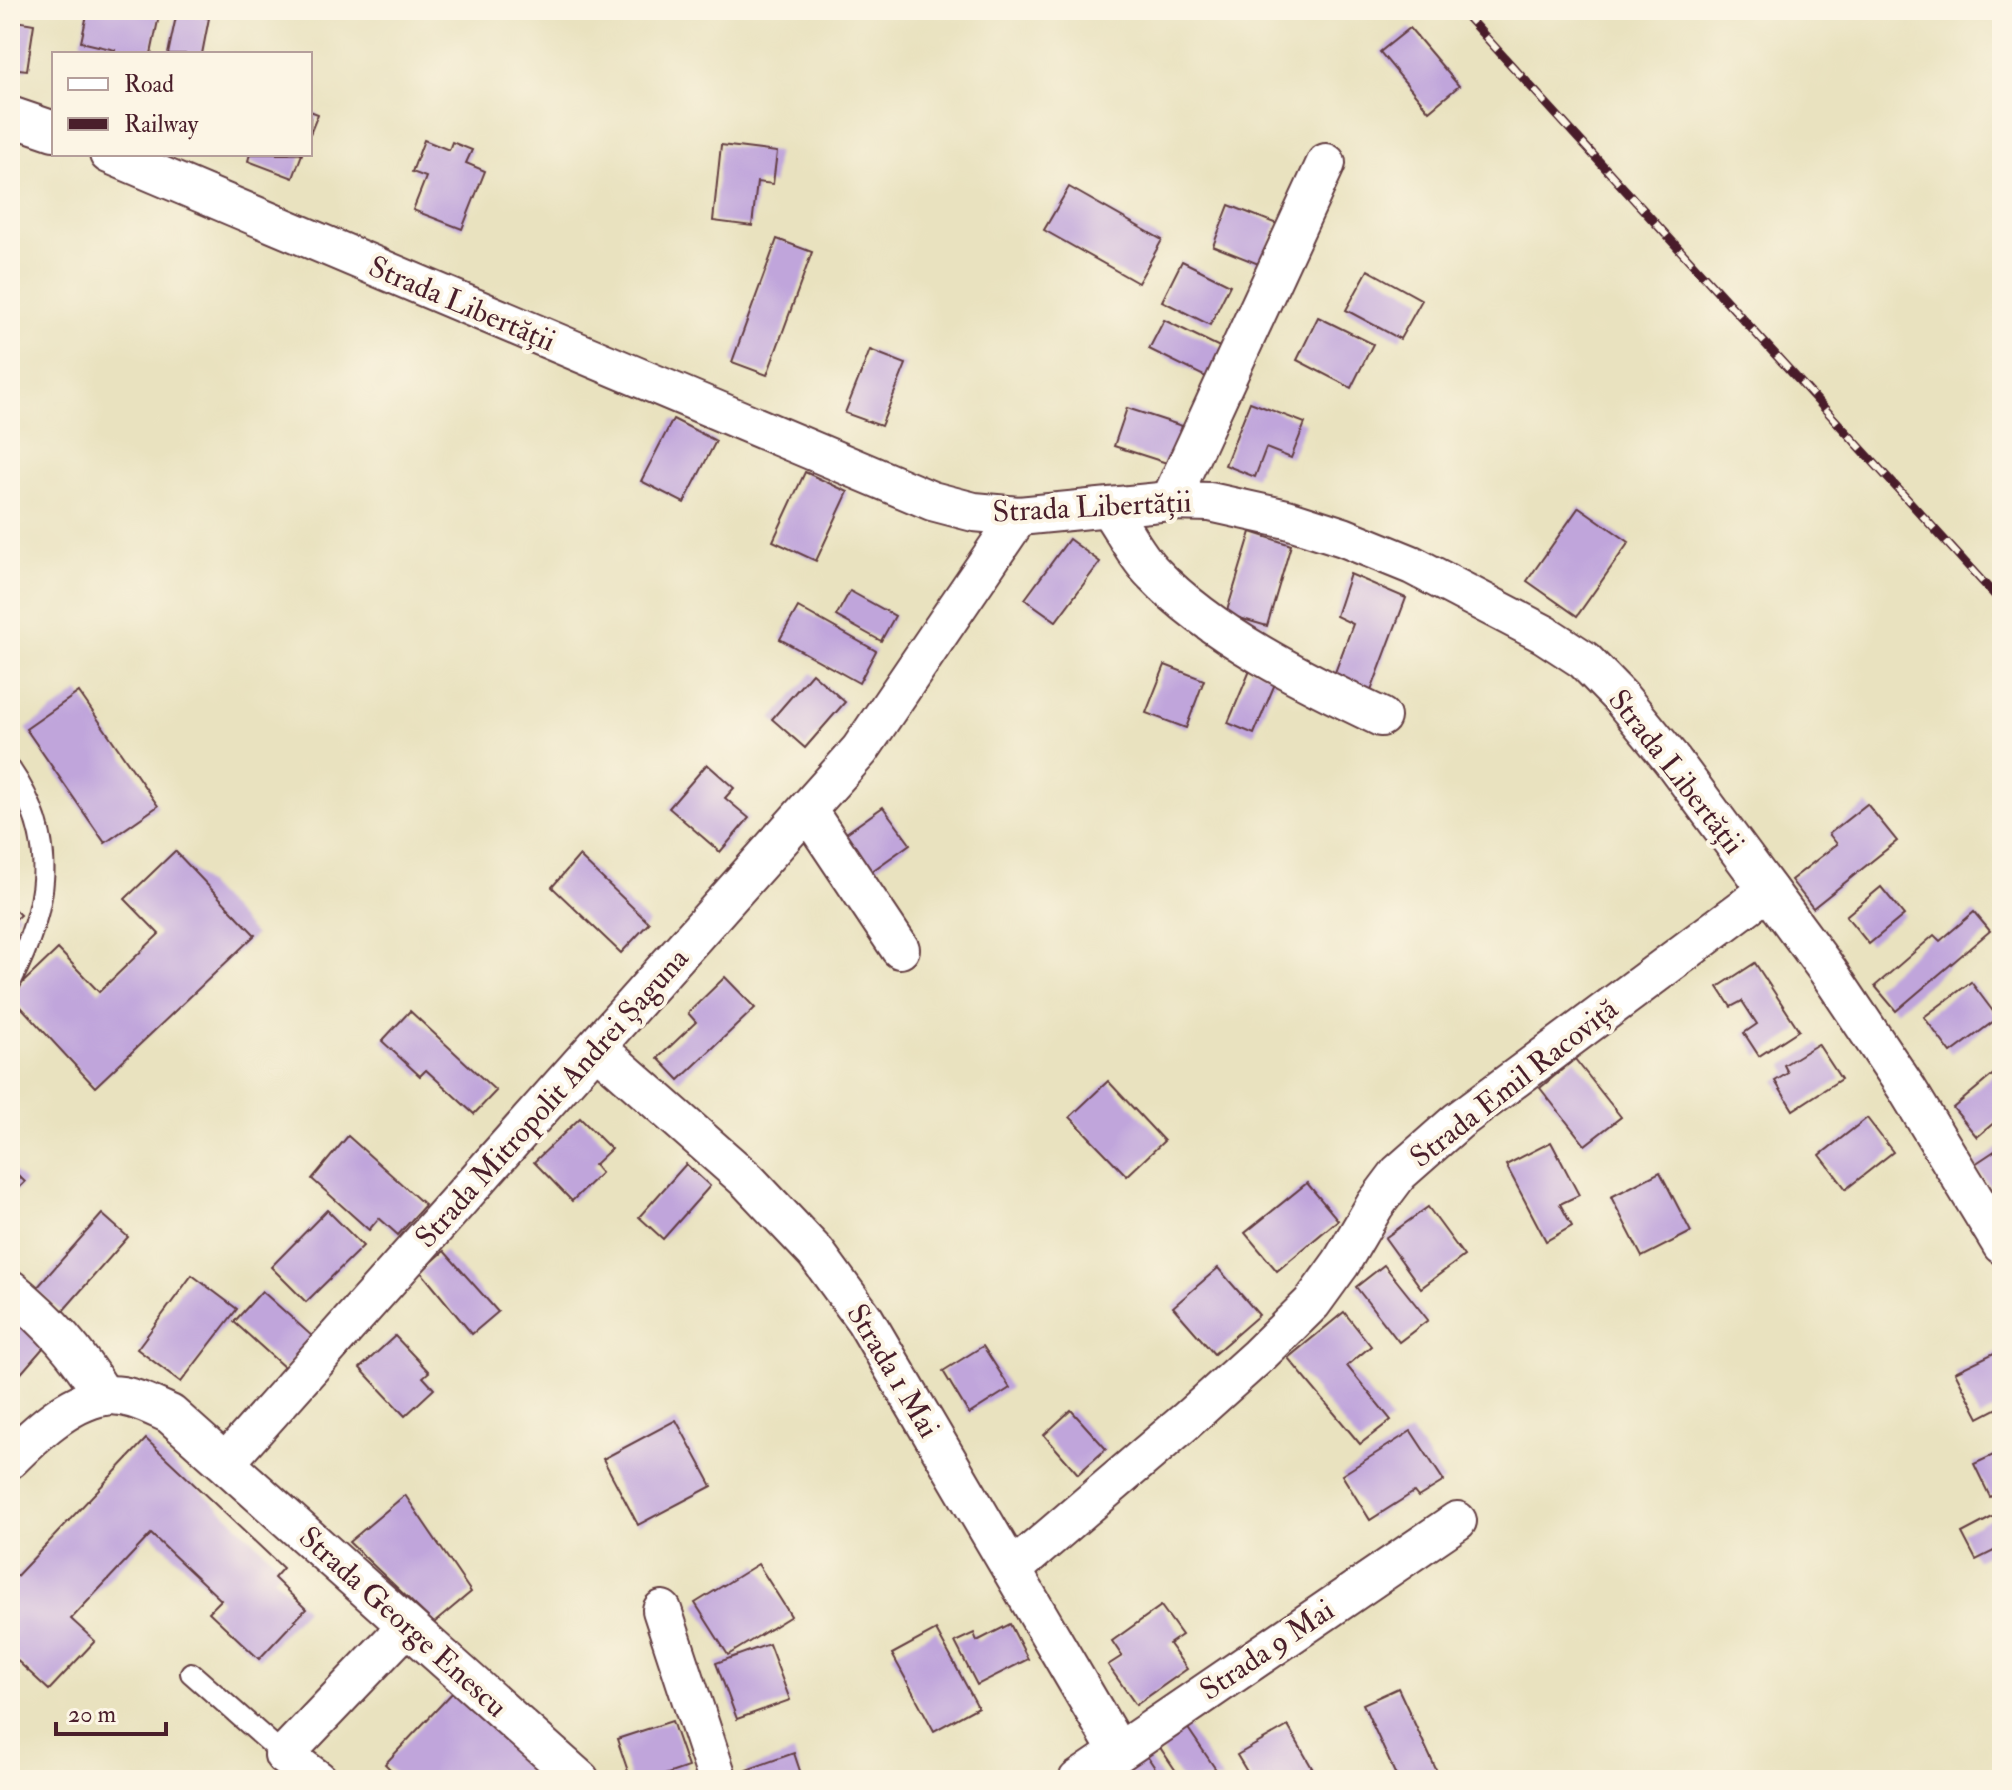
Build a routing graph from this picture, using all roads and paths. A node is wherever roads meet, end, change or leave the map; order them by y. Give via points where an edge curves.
1 (10, 116) edge
2 (52, 130) edge
3 (114, 156) edge
4 (1326, 163) dead end
5 (1170, 501) junction
6 (1109, 509) junction
7 (1019, 516) junction
8 (1381, 717) dead end
9 (10, 769) edge
10 (807, 810) junction
11 (1768, 890) junction
12 (900, 949) dead end
13 (10, 983) edge
14 (597, 1048) junction
15 (2002, 1245) edge
16 (10, 1289) edge
17 (104, 1396) junction
18 (10, 1459) edge
19 (226, 1462) junction
20 (1457, 1521) dead end
21 (1013, 1569) junction
22 (662, 1610) dead end
23 (406, 1627) junction
24 (191, 1673) dead end
25 (1118, 1751) junction
26 (284, 1755) junction
27 (318, 1780) edge
28 (580, 1780) edge
29 (718, 1780) edge
30 (1078, 1780) edge

1 - 2 street
3 - 7 street, Strada Libertății via 932,501
4 - 5 street
5 - 6 street, Strada Libertății
5 - 11 street, Strada Libertății via 1251,510 1343,537 1476,597 1584,660 1672,760
6 - 7 street, Strada Libertății
6 - 8 street via 1151,571 1181,601 1319,688
7 - 10 street, Strada Mitropolit Andrei Șaguna via 860,750
9 - 13 lane via 38,823 44,859 43,897
10 - 12 street
10 - 14 street, Strada Mitropolit Andrei Șaguna
11 - 15 street, Strada Libertății via 1907,1089
11 - 21 street, Strada Emil Racoviță via 1458,1121 1399,1173 1312,1303 1186,1421
14 - 19 street, Strada Mitropolit Andrei Șaguna
14 - 21 street, Strada 1 Mai via 748,1181 816,1253 865,1320
16 - 17 street via 79,1356
17 - 18 street via 39,1430
17 - 19 street via 138,1399 170,1414
19 - 23 street, Strada George Enescu
20 - 25 street, Strada 9 Mai
21 - 25 street, Strada 1 Mai
22 - 29 street
23 - 26 street
23 - 28 street, Strada George Enescu
24 - 26 lane
25 - 30 street, Strada 9 Mai
26 - 27 street

